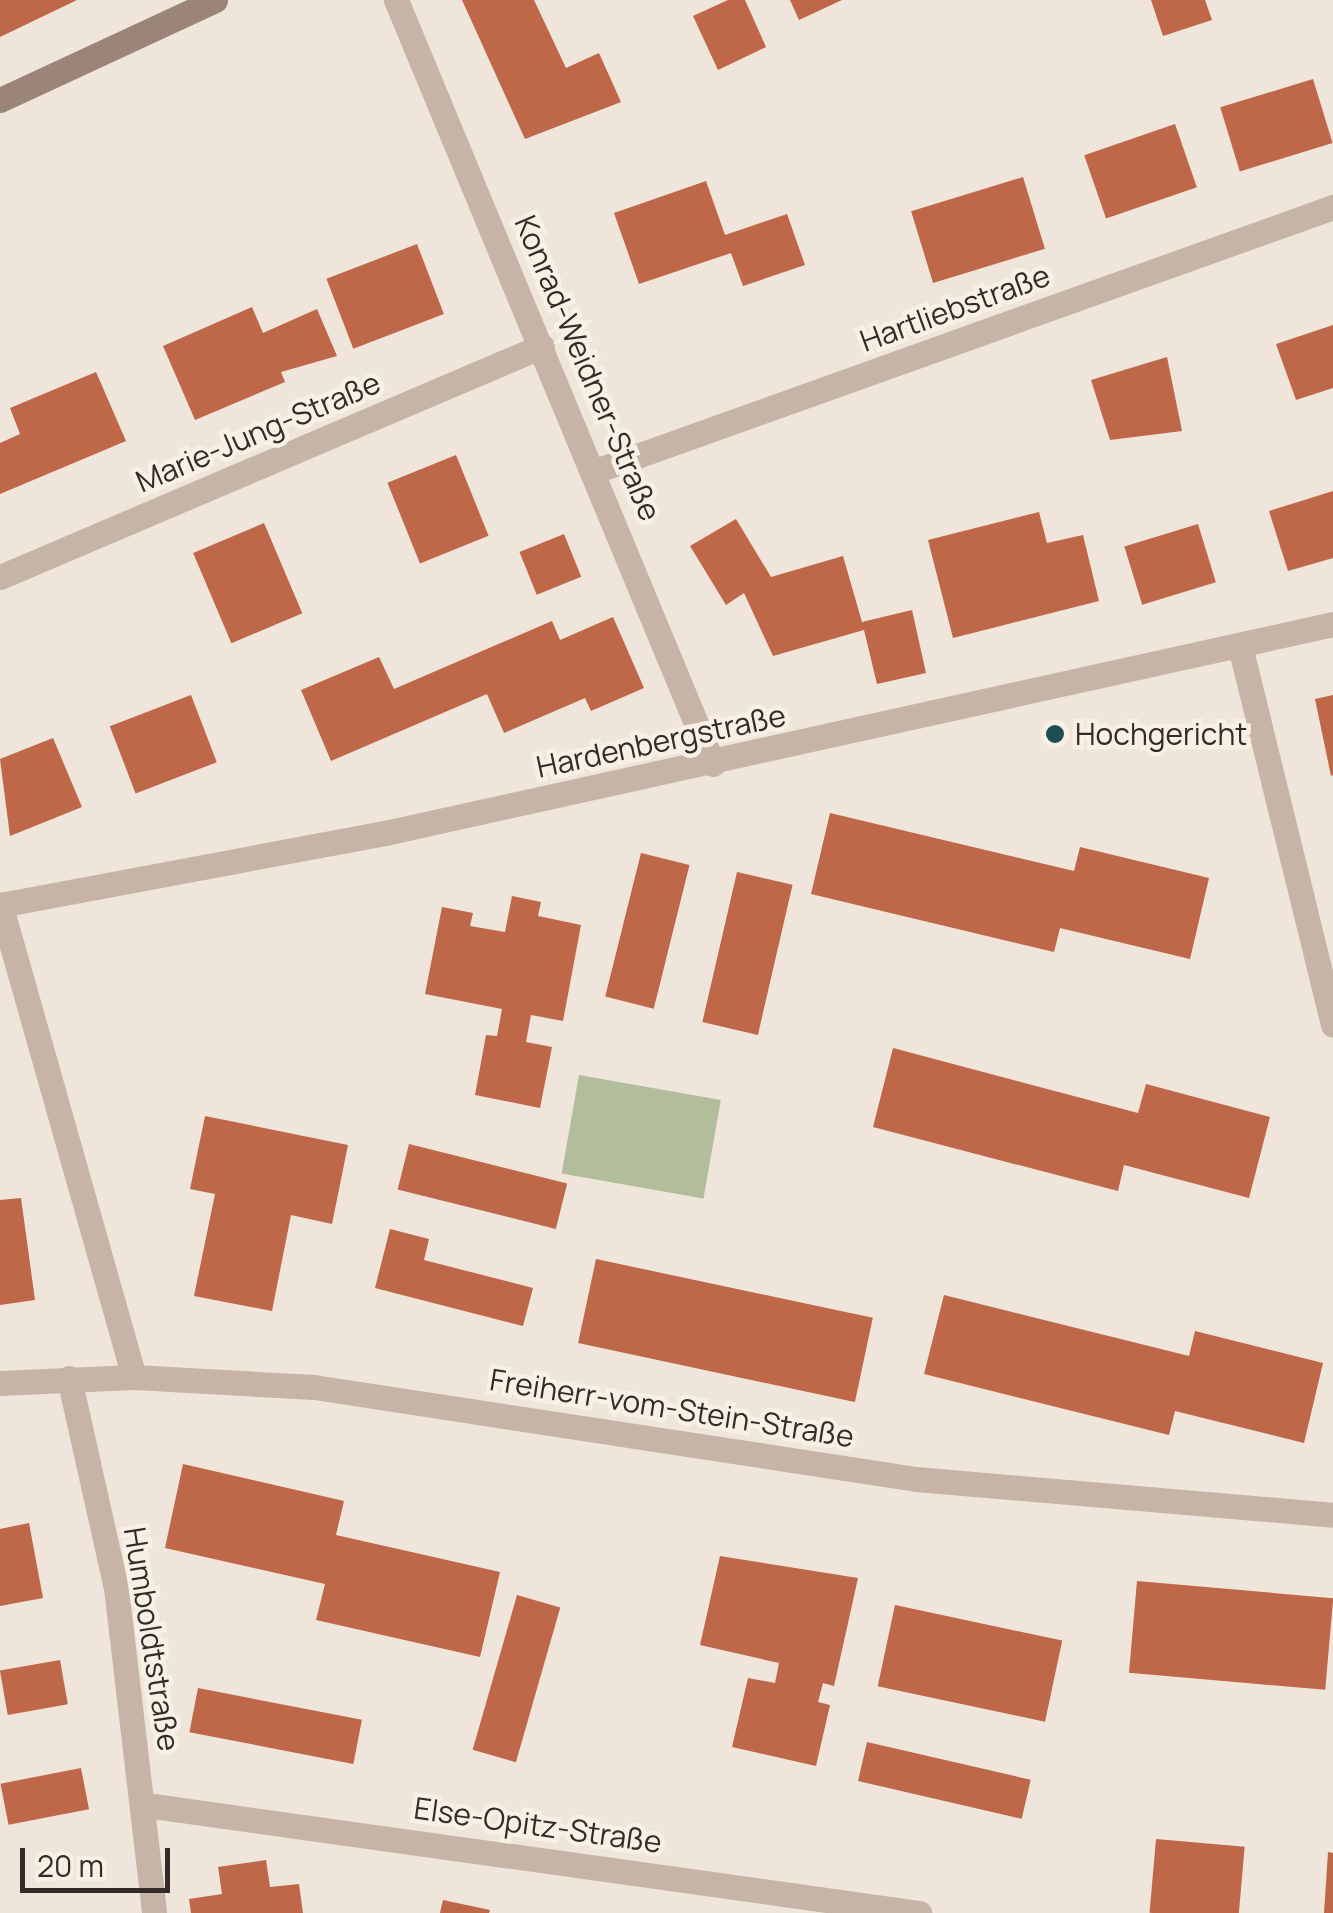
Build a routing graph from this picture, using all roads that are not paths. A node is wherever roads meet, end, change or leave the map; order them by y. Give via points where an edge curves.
1 (214, 0) edge
2 (396, 0) edge
3 (0, 100) edge
4 (1333, 207) edge
5 (542, 346) junction
6 (598, 470) junction
7 (0, 578) edge
8 (1333, 624) edge
9 (1240, 646) junction
10 (713, 764) junction
11 (0, 905) edge
12 (1333, 1025) edge
13 (134, 1377) junction
14 (69, 1378) junction
15 (0, 1383) edge
16 (1333, 1515) edge
17 (146, 1805) junction
18 (154, 1913) edge
19 (920, 1913) edge

1 - 3 main road
2 - 5 street, Konrad-Weidner-Straße
4 - 6 street, Hartliebstraße
5 - 6 street, Konrad-Weidner-Straße
5 - 7 street, Marie-Jung-Straße
6 - 10 street, Konrad-Weidner-Straße
8 - 9 street, Hardenbergstraße
9 - 10 street, Hardenbergstraße
9 - 12 street
10 - 11 street, Hardenbergstraße
11 - 13 street
13 - 14 street, Freiherr-vom-Stein-Straße
13 - 16 street, Freiherr-vom-Stein-Straße via 314,1387 916,1479
14 - 15 street, Freiherr-vom-Stein-Straße
14 - 17 street, Humboldtstraße via 116,1588
17 - 18 street, Humboldtstraße
17 - 19 street, Else-Opitz-Straße

